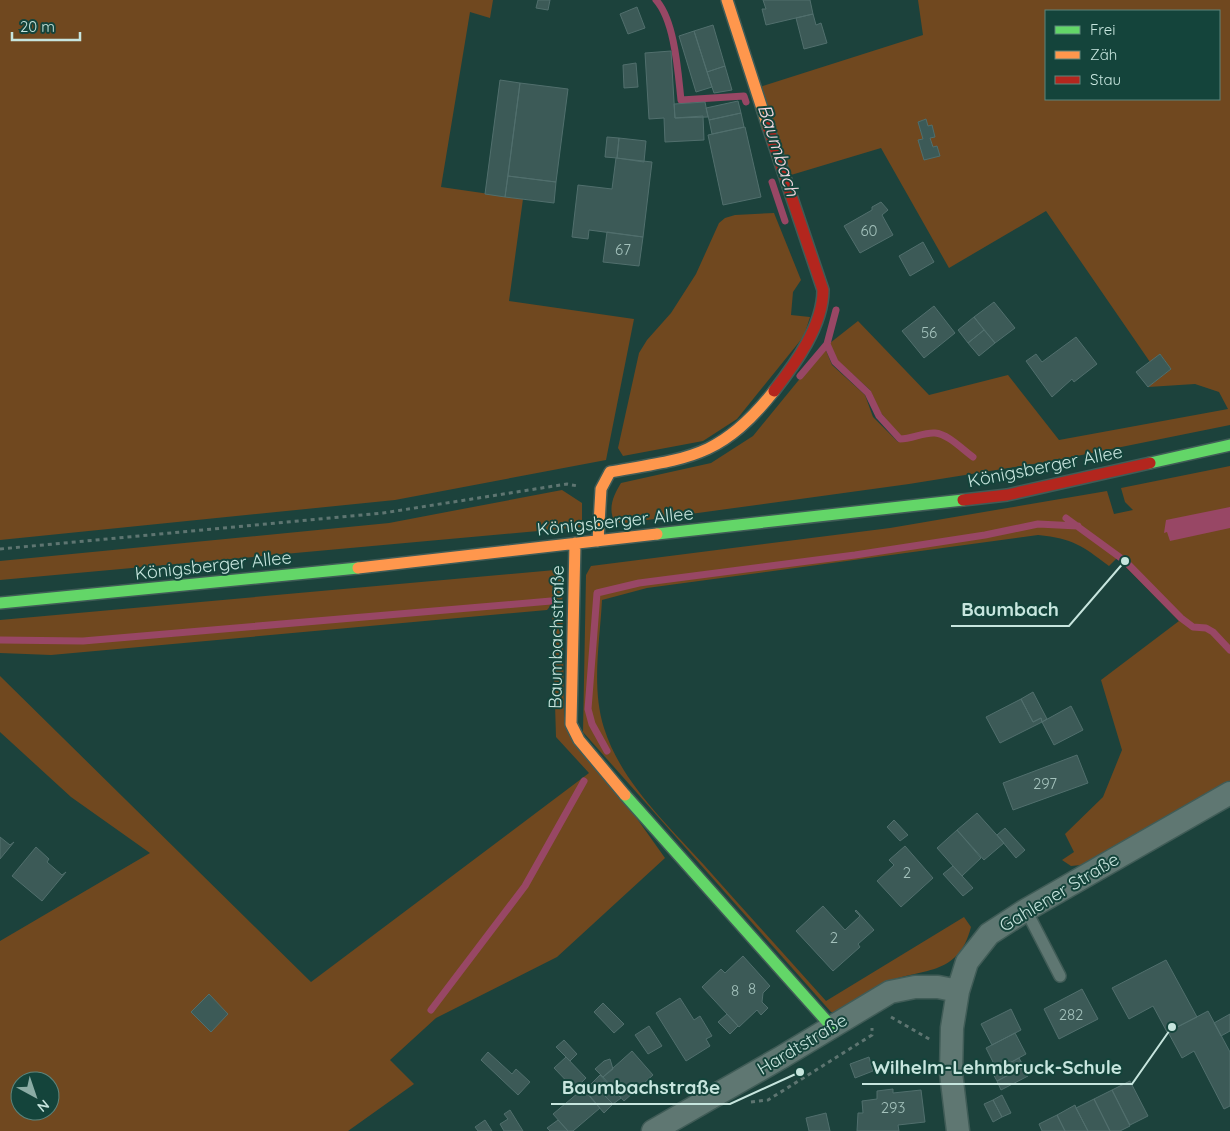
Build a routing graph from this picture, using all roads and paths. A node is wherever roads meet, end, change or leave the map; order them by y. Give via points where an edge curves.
1 (727, 0) edge
2 (1230, 445) edge
3 (601, 489) junction
4 (598, 540) junction
5 (576, 543) junction
6 (0, 549) edge
7 (0, 603) edge
8 (1230, 793) edge
9 (1026, 910) junction
10 (1060, 976) dead end
11 (958, 991) junction
12 (888, 1016) dead end
13 (872, 1022) dead end
14 (831, 1026) junction
15 (938, 1044) dead end
16 (742, 1103) dead end
17 (653, 1131) edge
18 (958, 1131) edge

1 - 3 street via 821,280 824,296 820,314 796,360 771,394 737,431 707,450 690,456 610,472
2 - 4 street, Königsberger Allee via 1007,495
3 - 4 street
3 - 6 path via 567,484 383,513
4 - 5 street, Königsberger Allee
5 - 7 street, Königsberger Allee via 274,577
5 - 14 street, Baumbachstraße via 570,693 572,724 579,740
8 - 9 street, Gahlener Straße
9 - 10 lane
9 - 11 street, Gahlener Straße via 989,934 967,962
11 - 14 street, Hardtstraße via 915,987 890,992
11 - 18 street, Gahlener Straße via 952,1028 951,1073
12 - 15 path
13 - 16 path via 872,1036 799,1082 768,1100
14 - 17 street, Hardtstraße

